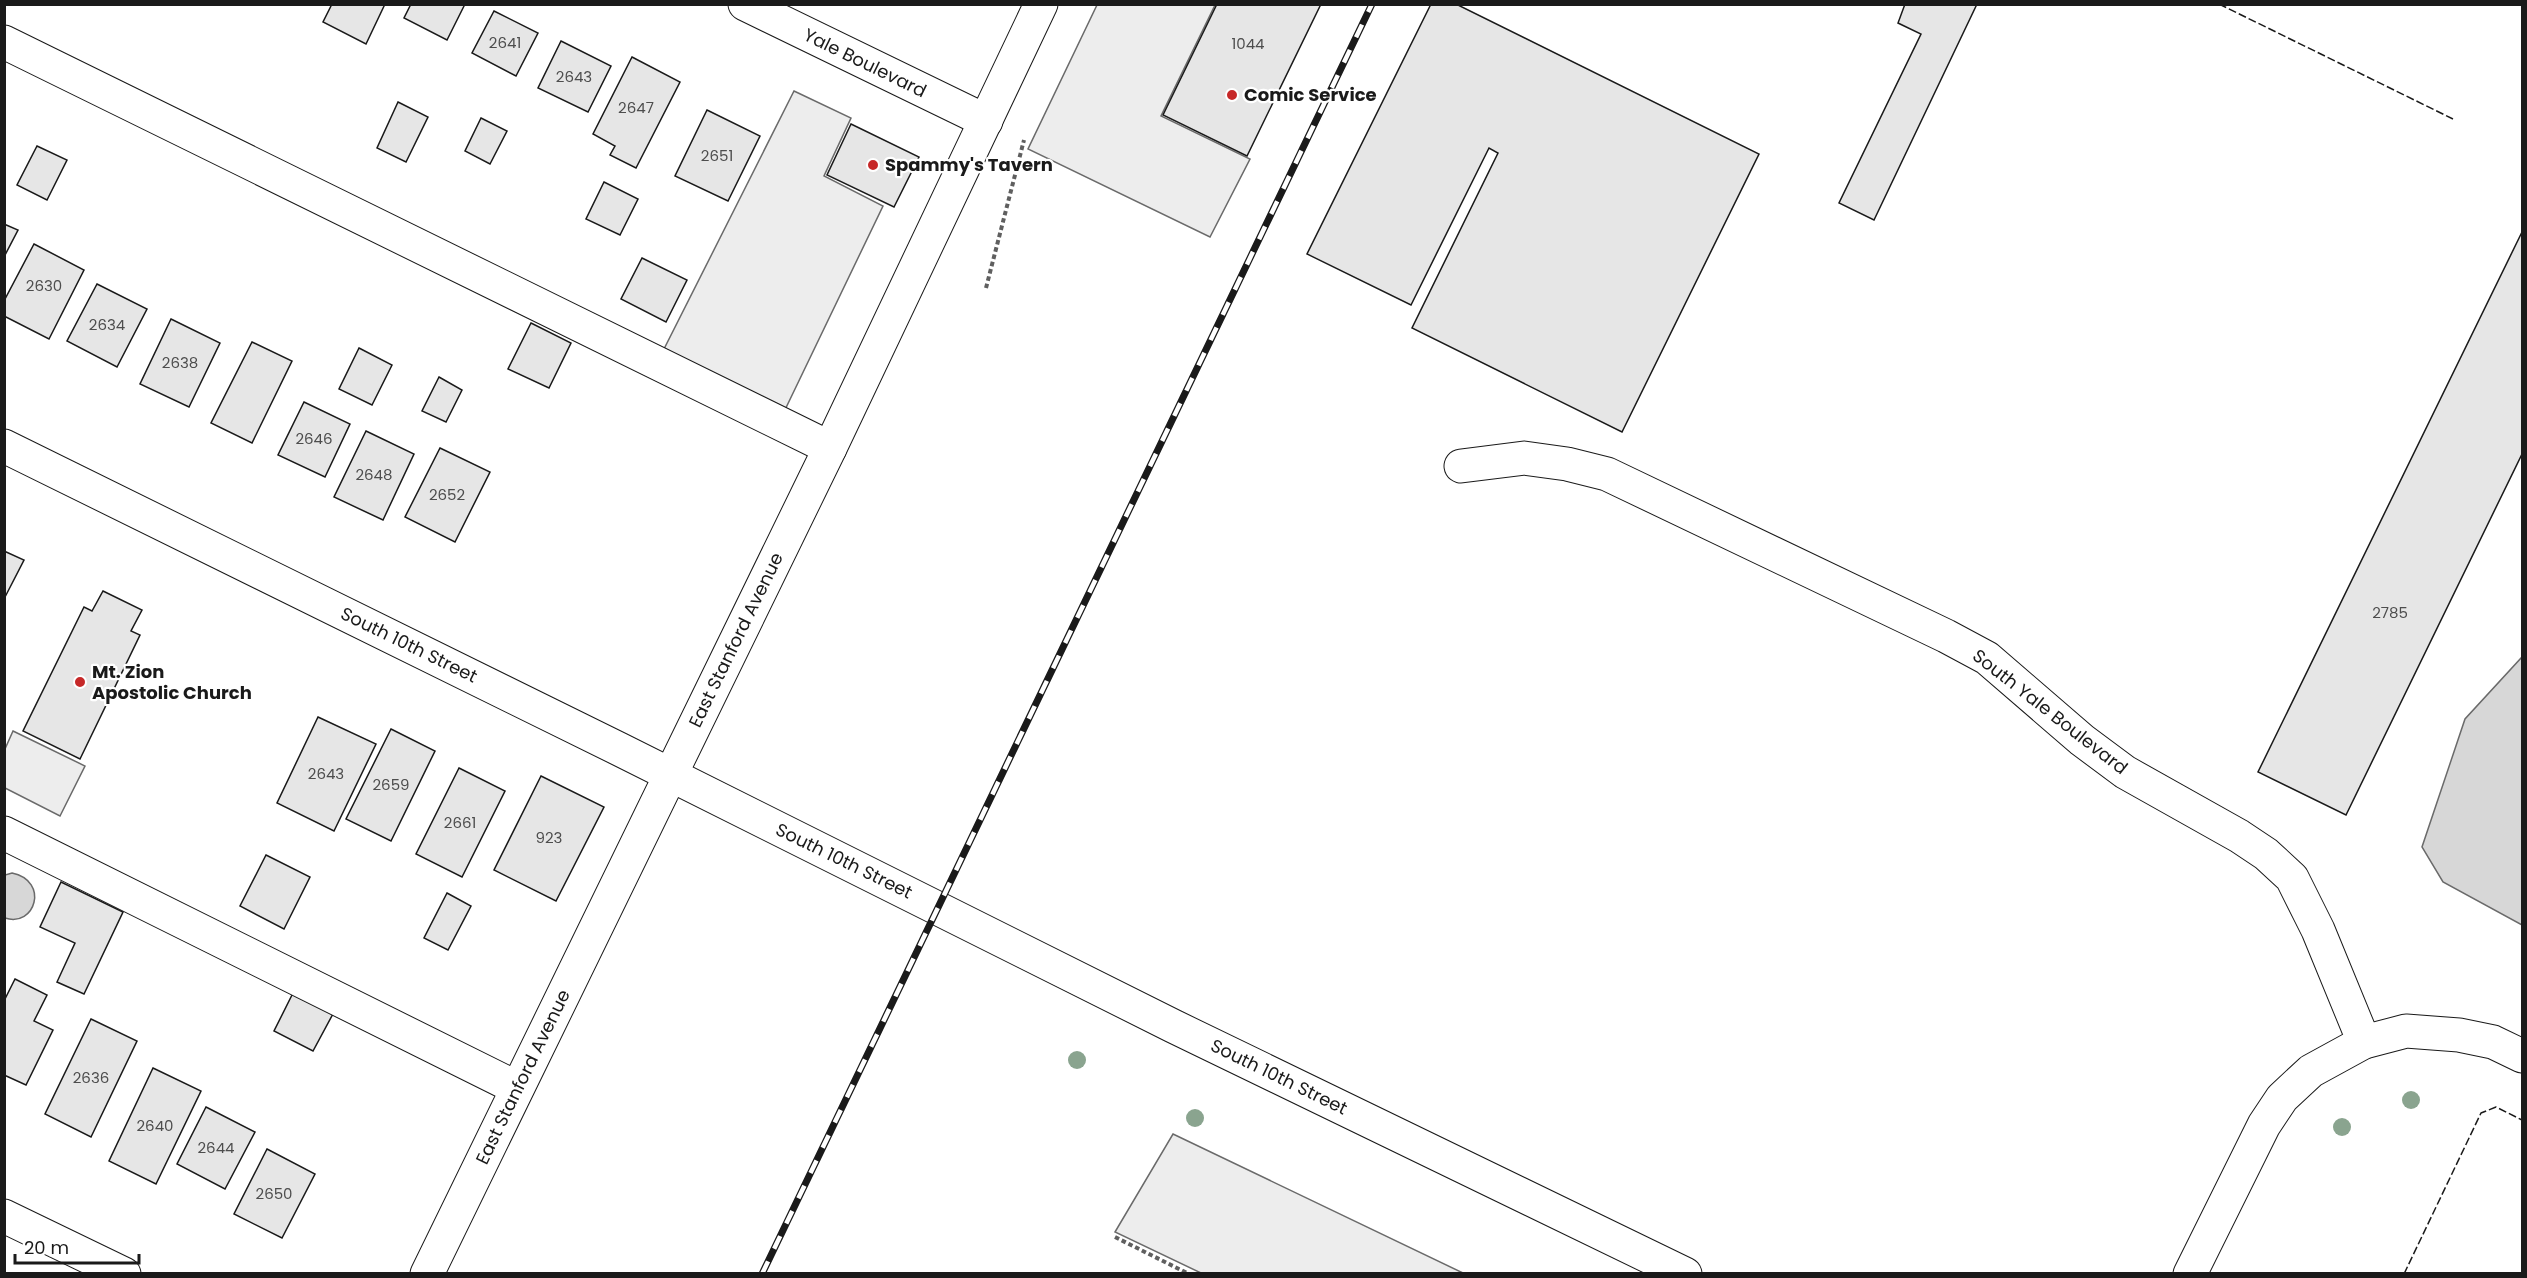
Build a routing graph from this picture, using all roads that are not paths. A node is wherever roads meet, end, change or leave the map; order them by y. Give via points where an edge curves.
1 (745, 4) edge
2 (1041, 4) edge
3 (4, 42) edge
4 (986, 121) junction
5 (4, 447) edge
6 (830, 448) junction
7 (1461, 466) dead end
8 (670, 776) junction
9 (4, 833) edge
10 (2364, 1041) junction
11 (2523, 1056) edge
12 (517, 1088) junction
13 (4, 1216) edge
14 (124, 1274) edge
15 (427, 1274) edge
16 (1685, 1274) edge
17 (2190, 1274) edge

1 - 4 street, Yale Boulevard
2 - 4 street, East Stanford Avenue
3 - 6 street
4 - 6 street, East Stanford Avenue
5 - 8 street, South 10th Street
6 - 8 street, East Stanford Avenue
7 - 10 street, South Yale Boulevard via 1524,458 1607,474 1987,658 2125,772 2239,836 2292,878
8 - 12 street, East Stanford Avenue
8 - 16 street, South 10th Street
9 - 12 street
10 - 11 street via 2406,1031 2459,1035 2493,1042
10 - 17 street via 2310,1071 2282,1098 2255,1142
12 - 15 street, East Stanford Avenue
13 - 14 street

